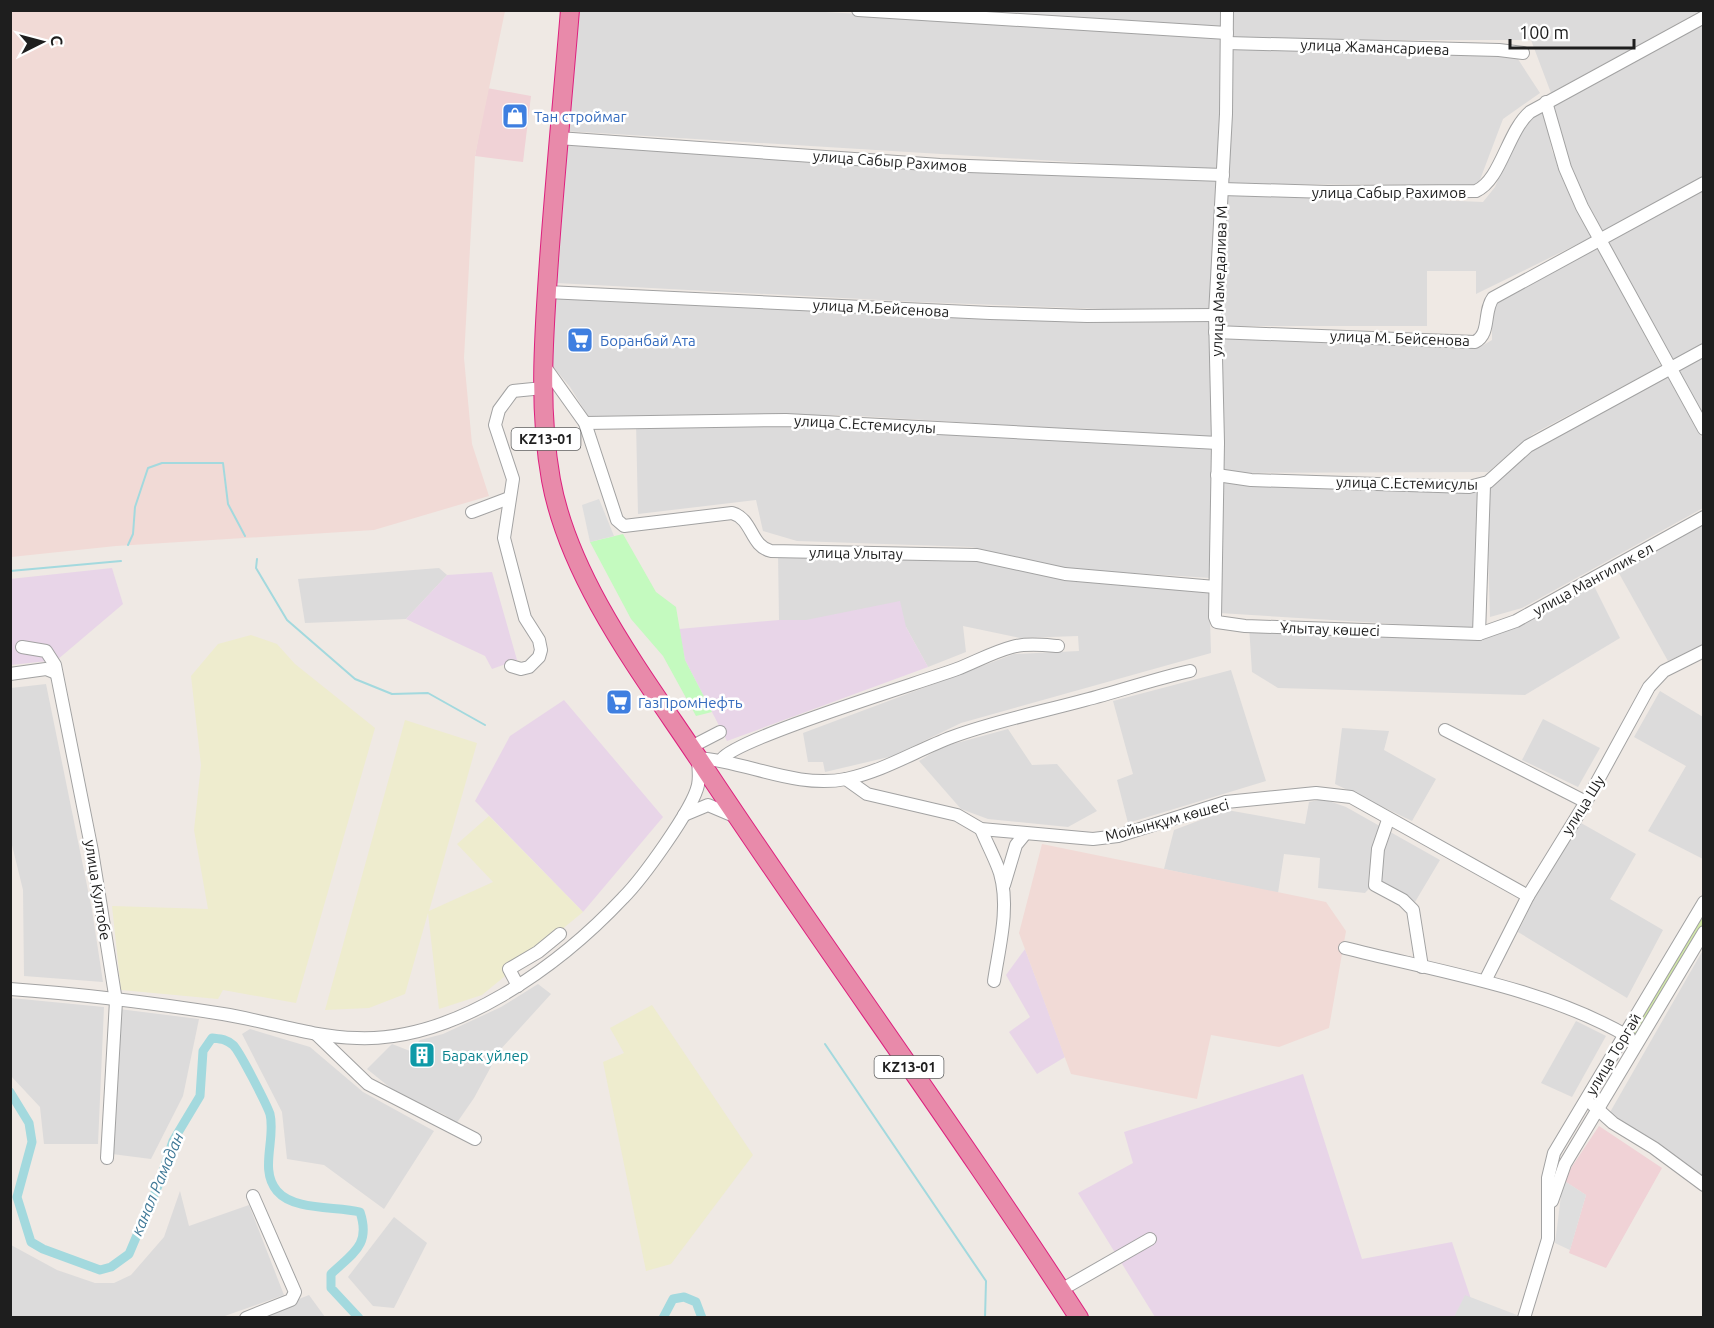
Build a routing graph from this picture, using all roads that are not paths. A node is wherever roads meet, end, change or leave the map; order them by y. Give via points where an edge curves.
1 (570, 10) edge
2 (858, 10) edge
3 (1227, 10) edge
4 (1704, 17) edge
5 (1227, 38) junction
6 (1523, 53) dead end
7 (1546, 102) junction
8 (558, 138) junction
9 (1223, 175) junction
10 (1704, 183) edge
11 (1222, 189) junction
12 (1600, 241) junction
13 (547, 292) junction
14 (1215, 315) junction
15 (1215, 332) junction
16 (1704, 350) edge
17 (543, 364) junction
18 (1669, 369) junction
19 (543, 388) junction
20 (585, 423) junction
21 (1704, 429) edge
22 (1218, 442) junction
23 (1216, 475) junction
24 (1484, 485) junction
25 (509, 498) junction
26 (472, 512) dead end
27 (1704, 517) edge
28 (1215, 587) junction
29 (1479, 634) junction
30 (1058, 646) dead end
31 (22, 647) dead end
32 (1704, 651) edge
33 (512, 666) dead end
34 (1190, 671) dead end
35 (56, 673) junction
36 (10, 674) edge
37 (1445, 730) dead end
38 (720, 732) dead end
39 (695, 752) junction
40 (722, 759) junction
41 (846, 779) junction
42 (1586, 802) junction
43 (681, 818) junction
44 (738, 818) junction
45 (1388, 820) junction
46 (981, 829) junction
47 (1025, 834) junction
48 (1003, 889) junction
49 (1528, 896) junction
50 (1704, 902) edge
51 (1704, 932) edge
52 (560, 934) dead end
53 (1345, 948) dead end
54 (1422, 967) junction
55 (994, 981) dead end
56 (1485, 981) junction
57 (518, 986) junction
58 (10, 989) edge
59 (116, 1001) junction
60 (316, 1034) junction
61 (1624, 1034) junction
62 (1638, 1042) junction
63 (1586, 1100) junction
64 (1599, 1109) junction
65 (475, 1139) dead end
66 (107, 1158) dead end
67 (1703, 1183) edge
68 (253, 1196) dead end
69 (1550, 1214) junction
70 (1150, 1239) dead end
71 (1061, 1290) junction
72 (246, 1317) edge
73 (1079, 1317) edge
74 (1524, 1317) edge

1 - 8 highway, KZ13-01
2 - 5 street, улица Жамансариева
3 - 5 street, улица Мамедалива М
4 - 7 street, улица Сабыр Рахимов
5 - 6 street, улица Жамансариева
5 - 9 street, улица Мамедалива М
7 - 11 street, улица Сабыр Рахимов via 1517,126 1488,183 1476,191
7 - 12 street via 1566,168
8 - 9 street, улица Сабыр Рахимов via 961,166
8 - 13 highway, KZ13-01
9 - 11 street, улица Мамедалива М
10 - 12 street, улица М. Бейсенова
11 - 14 street, улица Мамедалива М
12 - 15 street, улица М. Бейсенова via 1493,298 1487,307 1484,333 1475,342
12 - 18 street
13 - 14 street, улица М.Бейсенова via 1000,313
13 - 17 highway, KZ13-01
14 - 15 street, улица Мамедалива М
15 - 22 street, улица Мамедалива М
16 - 18 street, улица С.Естемисулы
17 - 19 highway, KZ13-01
17 - 20 street
18 - 21 street
18 - 24 street, улица С.Естемисулы via 1528,446
19 - 25 street via 513,391 505,396 499,410 495,425 512,472
19 - 39 highway, KZ13-01 via 551,481 577,563 603,613
20 - 22 street, улица С.Естемисулы via 786,420
20 - 28 street, улица Улытау via 617,520 624,526 732,513 743,518 759,544 771,551 977,555 1065,574
22 - 23 street, улица Мамедалива М
23 - 24 street, улица С.Естемисулы via 1251,480
23 - 28 street, улица Мамедалива М
24 - 29 street
25 - 26 street
25 - 33 street via 504,538 525,618 541,650 529,667
27 - 29 street, улица Мангилик ел via 1510,624
28 - 29 street, Ұлытау көшесі via 1215,617 1224,625
30 - 40 street via 1008,648 769,735 727,753
31 - 35 street, улица Култобе via 46,651
32 - 42 street, улица Шу via 1657,677
34 - 41 street via 955,736
35 - 36 street via 46,669
35 - 59 street, улица Култобе via 92,851
37 - 42 street
38 - 39 street
39 - 40 street, Мойынқұм көшесі
39 - 43 street via 698,784
39 - 44 highway, KZ13-01
40 - 41 street, Мойынқұм көшесі via 777,776
41 - 46 street, Мойынқұм көшесі via 867,794 957,815
42 - 49 street, улица Шу
43 - 44 street via 708,805
43 - 57 street via 609,914
44 - 71 highway, KZ13-01
45 - 47 street, Мойынқұм көшесі via 1351,798 1316,793 1226,802 1104,839
45 - 49 street, Мойынқұм көшесі
45 - 54 street via 1378,849 1375,885 1413,910
46 - 47 street, Мойынқұм көшесі
46 - 48 street
47 - 48 street via 1016,845
48 - 55 street
49 - 56 street, улица Шу
50 - 61 street, улица Торгай
51 - 62 street, улица Торгай
52 - 57 street via 509,969
53 - 54 street
54 - 56 street
56 - 61 street via 1583,1014
57 - 60 street via 491,1003 417,1030 358,1038
58 - 59 street
59 - 60 street via 222,1014
59 - 66 street, улица Култобе
60 - 65 street via 368,1084
61 - 62 street
61 - 63 street, улица Торгай
62 - 64 street, улица Торгай
63 - 64 street
63 - 69 street, улица Торгай via 1551,1162 1547,1192
64 - 67 street via 1613,1123
64 - 69 street, улица Торгай via 1560,1175
68 - 72 street via 295,1292 291,1300
69 - 74 street, улица Торгай via 1545,1253
70 - 71 street
71 - 73 highway, KZ13-01

